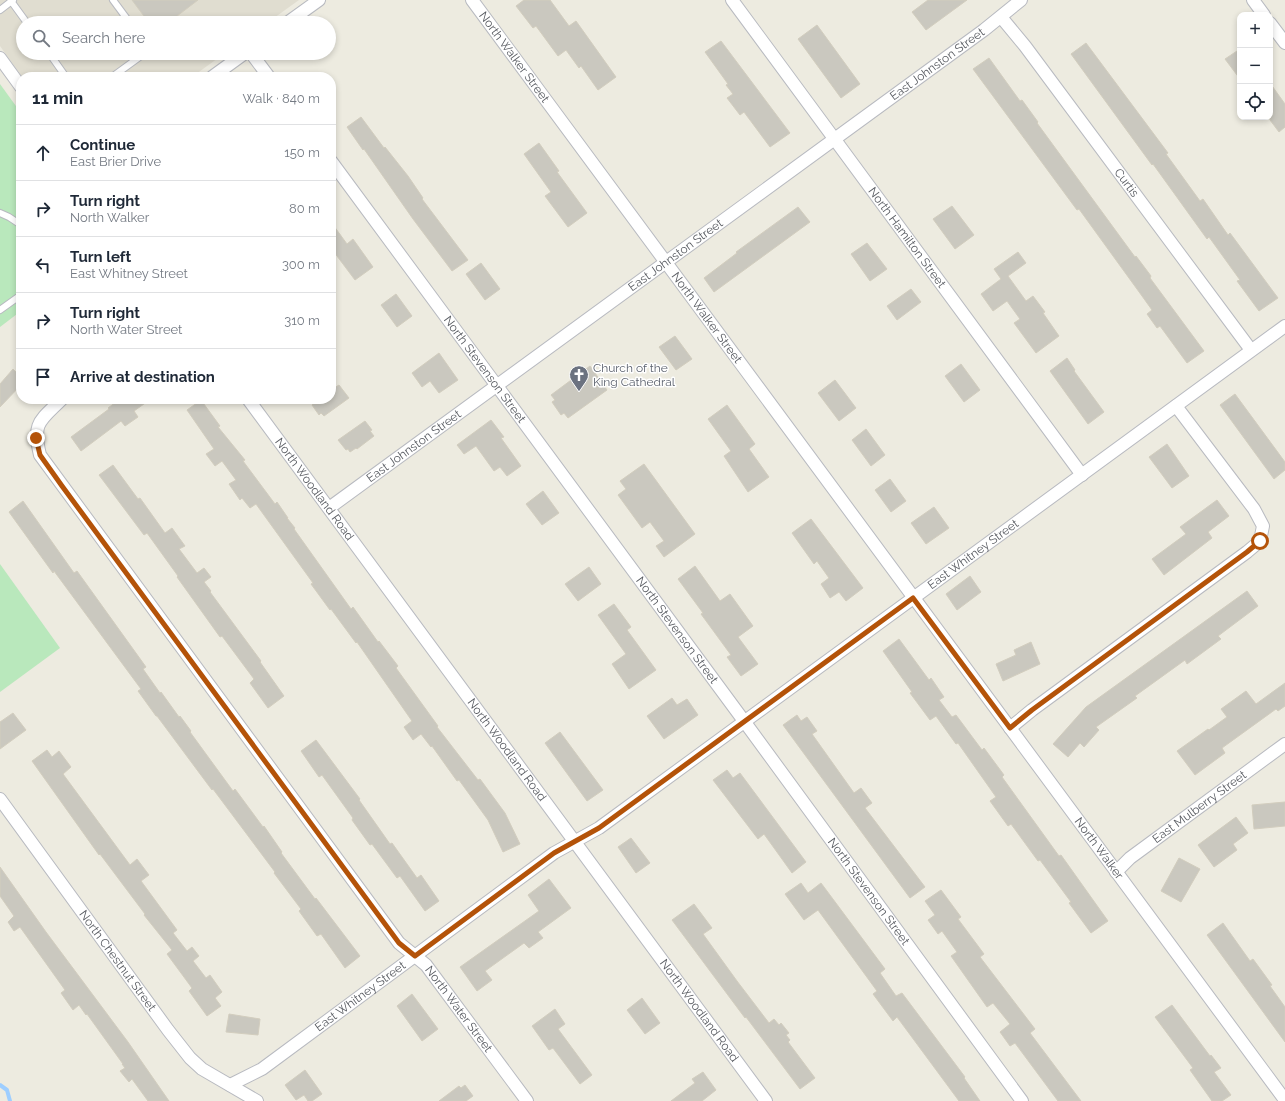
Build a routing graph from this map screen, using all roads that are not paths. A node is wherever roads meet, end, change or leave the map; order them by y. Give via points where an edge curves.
1 (113, 0) edge
2 (319, 0) edge
3 (472, 0) edge
4 (732, 0) edge
5 (1021, 0) edge
6 (1253, 0) edge
7 (12, 1) edge
8 (0, 10) edge
9 (1262, 12) edge
10 (22, 16) edge
11 (125, 16) edge
12 (297, 16) edge
13 (1001, 17) junction
14 (1273, 27) edge
15 (1285, 43) edge
16 (0, 58) edge
17 (54, 60) edge
18 (135, 60) edge
19 (235, 60) edge
20 (256, 60) edge
21 (62, 72) edge
22 (119, 72) edge
23 (219, 72) edge
24 (265, 72) edge
25 (16, 80) edge
26 (834, 139) junction
27 (336, 168) edge
28 (0, 213) edge
29 (16, 221) edge
30 (666, 262) junction
31 (16, 299) edge
32 (0, 310) edge
33 (1285, 326) edge
34 (1251, 350) junction
35 (497, 385) junction
36 (57, 404) edge
37 (252, 404) edge
38 (1176, 406) junction
39 (1082, 474) junction
40 (328, 508) junction
41 (913, 598) junction
42 (744, 721) junction
43 (1010, 728) junction
44 (1284, 748) edge
45 (0, 799) edge
46 (574, 842) junction
47 (1116, 872) junction
48 (415, 956) junction
49 (230, 1085) junction
50 (1285, 1100) edge
51 (257, 1101) edge
52 (527, 1101) edge
53 (766, 1101) edge
54 (1022, 1101) edge

1 - 11 lane
2 - 12 street
3 - 30 street, North Walker Street
4 - 26 street, North Hamilton Street
5 - 13 street, East Johnston Street
6 - 9 street
7 - 8 lane
7 - 10 lane
13 - 26 street, East Johnston Street
13 - 34 street, Curtis via 1026,46
14 - 15 street
16 - 25 street
17 - 21 lane
18 - 22 lane
19 - 23 street
20 - 24 street
26 - 30 street, East Johnston Street
26 - 39 street, North Hamilton Street
27 - 35 street, North Stevenson Street
28 - 29 lane
30 - 35 street, East Johnston Street
30 - 41 street, North Walker Street
31 - 32 lane
33 - 34 street, East Whitney Street
34 - 38 street, East Whitney Street
35 - 40 street, East Johnston Street
35 - 42 street, North Stevenson Street
36 - 48 street, North Water Street via 40,421 36,438 40,455 399,943
37 - 40 street, North Woodland Road
38 - 39 street, East Whitney Street
38 - 43 street via 1254,509 1263,526 1260,541
39 - 41 street, East Whitney Street
40 - 46 street, North Woodland Road
41 - 42 street, East Whitney Street
41 - 43 street, North Walker
42 - 46 street, East Whitney Street via 599,828
42 - 54 street, North Stevenson Street
43 - 47 street, North Walker
44 - 47 street, East Mulberry Street via 1130,858
45 - 49 street, North Chestnut Street via 190,1058 202,1069
46 - 48 street, East Whitney Street via 554,853
46 - 53 street, North Woodland Road
47 - 50 street, North Walker
48 - 49 street, East Whitney Street via 262,1069
48 - 52 street, North Water Street via 442,985
49 - 51 street, North Chestnut Street

